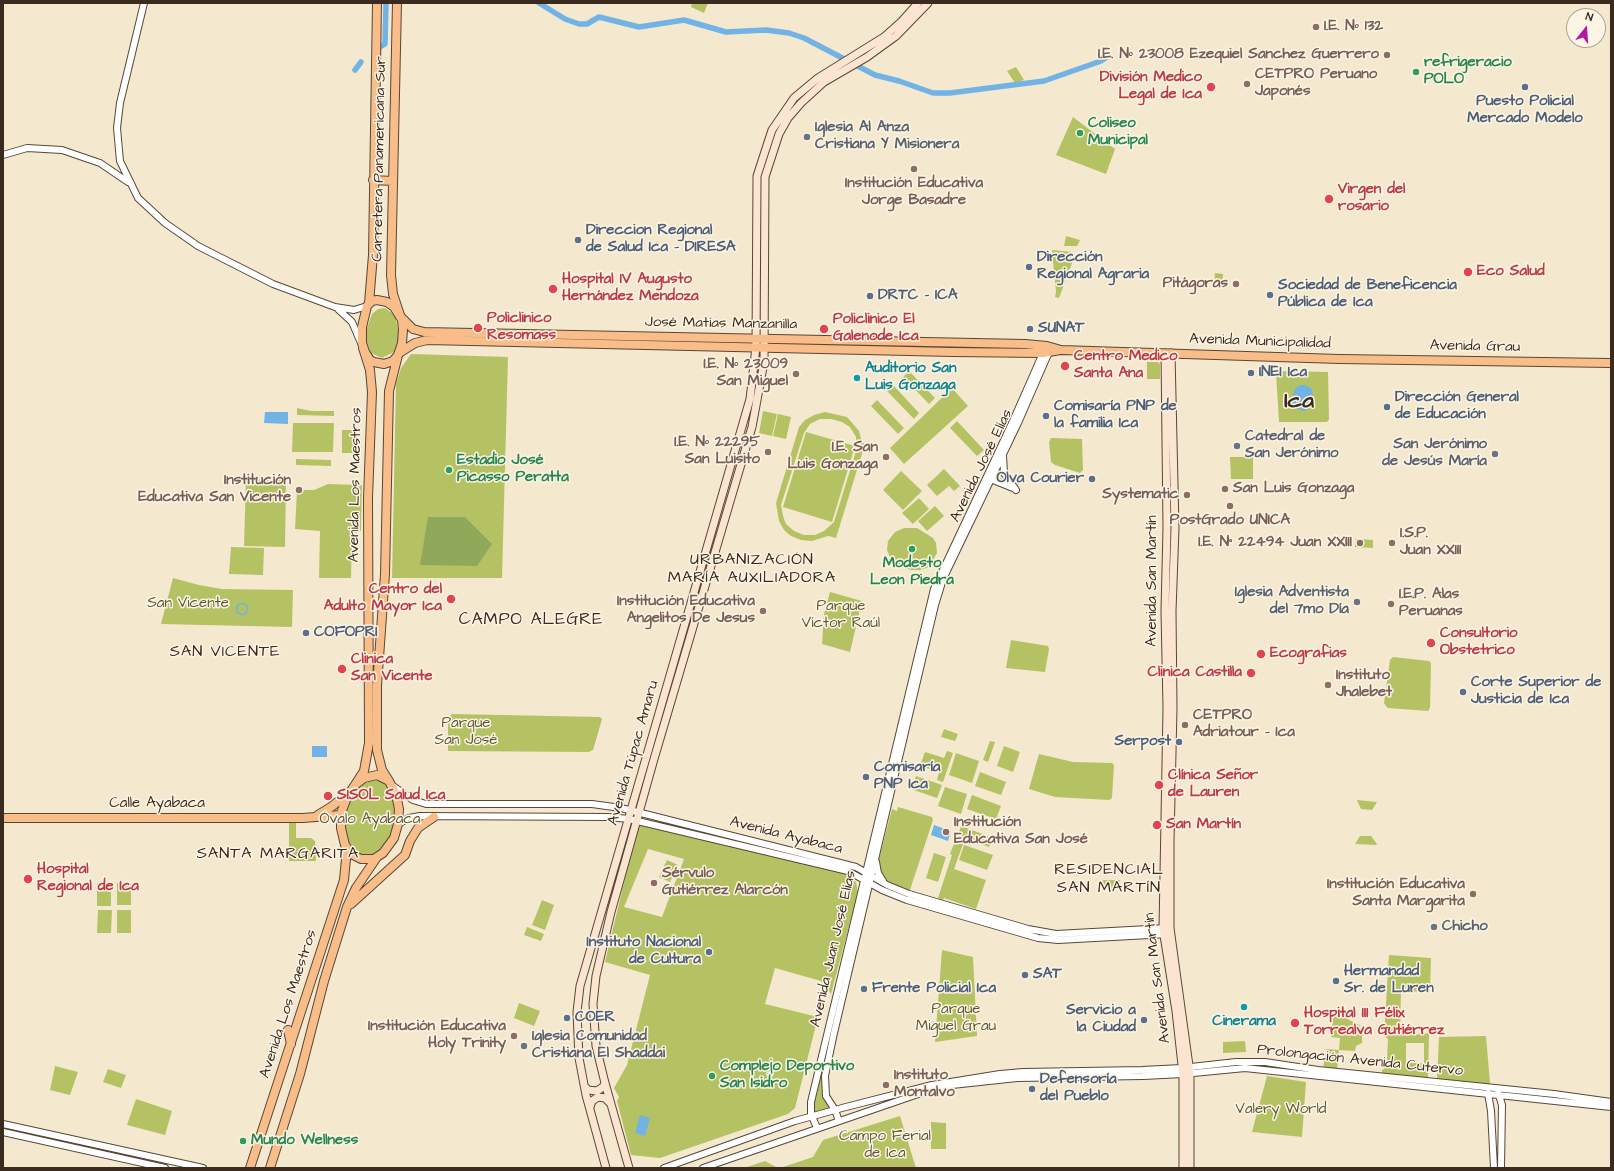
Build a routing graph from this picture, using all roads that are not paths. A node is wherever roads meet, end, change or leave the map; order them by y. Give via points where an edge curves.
1 (144, 3) edge
2 (377, 3) edge
3 (397, 3) edge
4 (918, 3) edge
5 (928, 3) edge
6 (3, 155) edge
7 (373, 180) junction
8 (393, 181) junction
9 (131, 184) junction
10 (368, 305) junction
11 (335, 307) junction
12 (400, 315) junction
13 (760, 343) junction
14 (362, 347) junction
15 (1046, 350) junction
16 (1168, 353) junction
17 (399, 354) junction
18 (1339, 359) joint
19 (1611, 363) edge
20 (1004, 451) junction
21 (988, 478) junction
22 (936, 590) joint
23 (391, 783) junction
24 (352, 789) junction
25 (341, 815) junction
26 (630, 815) junction
27 (311, 817) junction
28 (434, 817) junction
29 (638, 817) junction
30 (3, 818) edge
31 (398, 824) junction
32 (347, 848) junction
33 (377, 857) junction
34 (873, 857) junction
35 (856, 867) junction
36 (848, 871) junction
37 (868, 874) junction
38 (867, 882) junction
39 (887, 885) junction
40 (882, 890) junction
41 (861, 894) junction
42 (866, 900) junction
43 (603, 910) junction
44 (611, 912) junction
45 (344, 915) junction
46 (1167, 931) junction
47 (288, 1030) dead end
48 (291, 1044) junction
49 (1186, 1071) junction
50 (605, 1083) junction
51 (585, 1087) junction
52 (1498, 1091) junction
53 (1488, 1093) junction
54 (1514, 1096) junction
55 (1611, 1102) edge
56 (610, 1103) junction
57 (1502, 1105) junction
58 (590, 1107) junction
59 (1611, 1107) edge
60 (835, 1110) junction
61 (812, 1116) junction
62 (839, 1121) junction
63 (3, 1124) edge
64 (817, 1128) junction
65 (3, 1132) edge
66 (732, 1144) junction
67 (736, 1157) junction
68 (165, 1168) edge
69 (203, 1168) edge
70 (250, 1168) edge
71 (270, 1168) edge
72 (606, 1168) edge
73 (629, 1168) edge
74 (664, 1168) edge
75 (703, 1168) edge
76 (1183, 1168) edge
77 (1190, 1168) edge
78 (1494, 1168) edge
79 (1501, 1168) edge

1 - 9 street via 117,122 120,161
2 - 7 main road, Carretera Panamericana Sur
3 - 8 main road, Carretera Panamericana Sur
4 - 13 main road via 884,37 804,88 787,106 772,130 757,176
5 - 13 main road via 888,43 824,82 807,96 788,118 779,134 764,183
6 - 9 street via 27,148 62,150 100,163
7 - 8 main road
7 - 10 main road, Carretera Panamericana Sur via 373,255
8 - 12 main road, Carretera Panamericana Sur via 391,286
9 - 11 street via 138,198 165,223 198,246 273,284
10 - 11 street via 354,310
10 - 12 main road via 378,300 387,302
10 - 14 main road via 362,327
11 - 14 street via 352,322
12 - 13 main road, José Matías Manzanilla via 413,329 424,332
12 - 17 main road via 403,337
13 - 15 main road, José Matías Manzanilla
13 - 17 main road, José Matías Manzanilla via 427,340 415,343
13 - 26 main road, Avenida Túpac Amaru via 748,405
13 - 29 main road, Avenida Túpac Amaru via 763,371 752,427
14 - 17 main road via 370,360 379,364 390,363
14 - 24 main road, Avenida Los Maestros via 370,370 372,392 368,505 369,743 364,771
15 - 16 main road, Avenida Municipalidad
15 - 20 street, Avenida José Elías
15 - 21 street, Avenida José Elías
16 - 18 main road, Avenida Municipalidad
16 - 46 main road, Avenida San Martín via 1175,528
17 - 23 main road, Avenida Los Maestros via 389,391 385,574 377,686 377,750 382,770
18 - 19 main road, Avenida Grau
20 - 21 street, Avenida José Elías
20 - 21 street via 1004,473 1016,490
21 - 22 street, Avenida José Elías
22 - 34 street, Avenida Juan José Elías
23 - 24 main road via 380,776 369,776
23 - 26 street, Avenida Ayabaca via 408,797 426,804 592,804 608,805
23 - 31 main road via 398,801
24 - 25 main road
24 - 27 main road, Calle Ayabaca via 325,812
25 - 27 main road, Calle Ayabaca
25 - 32 main road via 341,828
26 - 28 street, Avenida Ayabaca
26 - 29 street, Avenida Ayabaca
26 - 43 main road, Avenida Túpac Amaru
27 - 30 main road, Calle Ayabaca
28 - 31 street, Avenida Ayabaca via 409,818
28 - 45 main road via 418,828 405,855 354,901
29 - 35 street, Avenida Ayabaca
29 - 36 street, Avenida Ayabaca
29 - 44 main road, Avenida Túpac Amaru
31 - 33 main road via 392,842
32 - 33 main road via 361,859
32 - 48 main road, Avenida Los Maestros via 344,880 332,908
33 - 45 main road, Avenida Los Maestros via 353,894
34 - 35 street
34 - 37 street, Avenida Juan José Elías
34 - 39 street via 878,873
35 - 37 street, Avenida Ayabaca
36 - 38 street, Avenida Ayabaca
36 - 41 street via 858,880
37 - 38 street, Avenida Juan José Elías
37 - 39 street, Avenida Ayabaca
38 - 40 street, Avenida Ayabaca
38 - 41 street, Avenida Juan José Elías
38 - 42 street, Avenida Juan José Elías
39 - 46 street, Avenida Ayabaca via 1014,925 1056,934
40 - 42 street via 874,892
40 - 46 street, Avenida Ayabaca via 907,900 1038,938 1058,940
41 - 61 street, Avenida Juan José Elías via 811,1102
42 - 60 street, Avenida Juan José Elías via 825,1076 826,1096
43 - 44 main road
43 - 51 main road, Avenida Túpac Amaru via 578,998 578,1047
44 - 50 main road, Avenida Túpac Amaru via 596,976 593,1004 594,1031
45 - 71 main road, Avenida Los Maestros via 300,1074
46 - 49 main road, Avenida San Martín
47 - 48 main road
48 - 70 main road, Avenida Los Maestros
49 - 52 street, Prolongación Avenida Cutervo via 1236,1062 1265,1062
49 - 53 street, Prolongación Avenida Cutervo via 1246,1068
49 - 60 street, Prolongación Avenida Cutervo via 1000,1074 932,1085
49 - 62 street, Prolongación Avenida Cutervo via 1017,1078 952,1085
49 - 76 main road, Avenida San Martín
49 - 77 main road, Avenida San Martín
50 - 51 main road via 596,1091
50 - 56 main road, Avenida Túpac Amaru
51 - 58 main road, Avenida Túpac Amaru
52 - 53 street, Prolongación Avenida Cutervo
52 - 54 street, Prolongación Avenida Cutervo
52 - 55 street, Prolongación Avenida Cutervo
52 - 57 street
53 - 78 street
54 - 57 street
54 - 59 street, Prolongación Avenida Cutervo
56 - 58 main road via 605,1098 598,1097 592,1100
56 - 73 main road, Avenida Túpac Amaru
57 - 79 street
58 - 72 main road, Avenida Túpac Amaru
60 - 61 street, Prolongación Avenida Cutervo
60 - 62 street, Avenida Juan José Elías
61 - 64 street, Avenida Juan José Elías
61 - 66 street, Prolongación Avenida Cutervo
62 - 64 street, Prolongación Avenida Cutervo
63 - 69 street
64 - 67 street, Prolongación Avenida Cutervo
65 - 68 street
66 - 67 street
66 - 74 street, Prolongación Avenida Cutervo
67 - 75 street, Prolongación Avenida Cutervo

